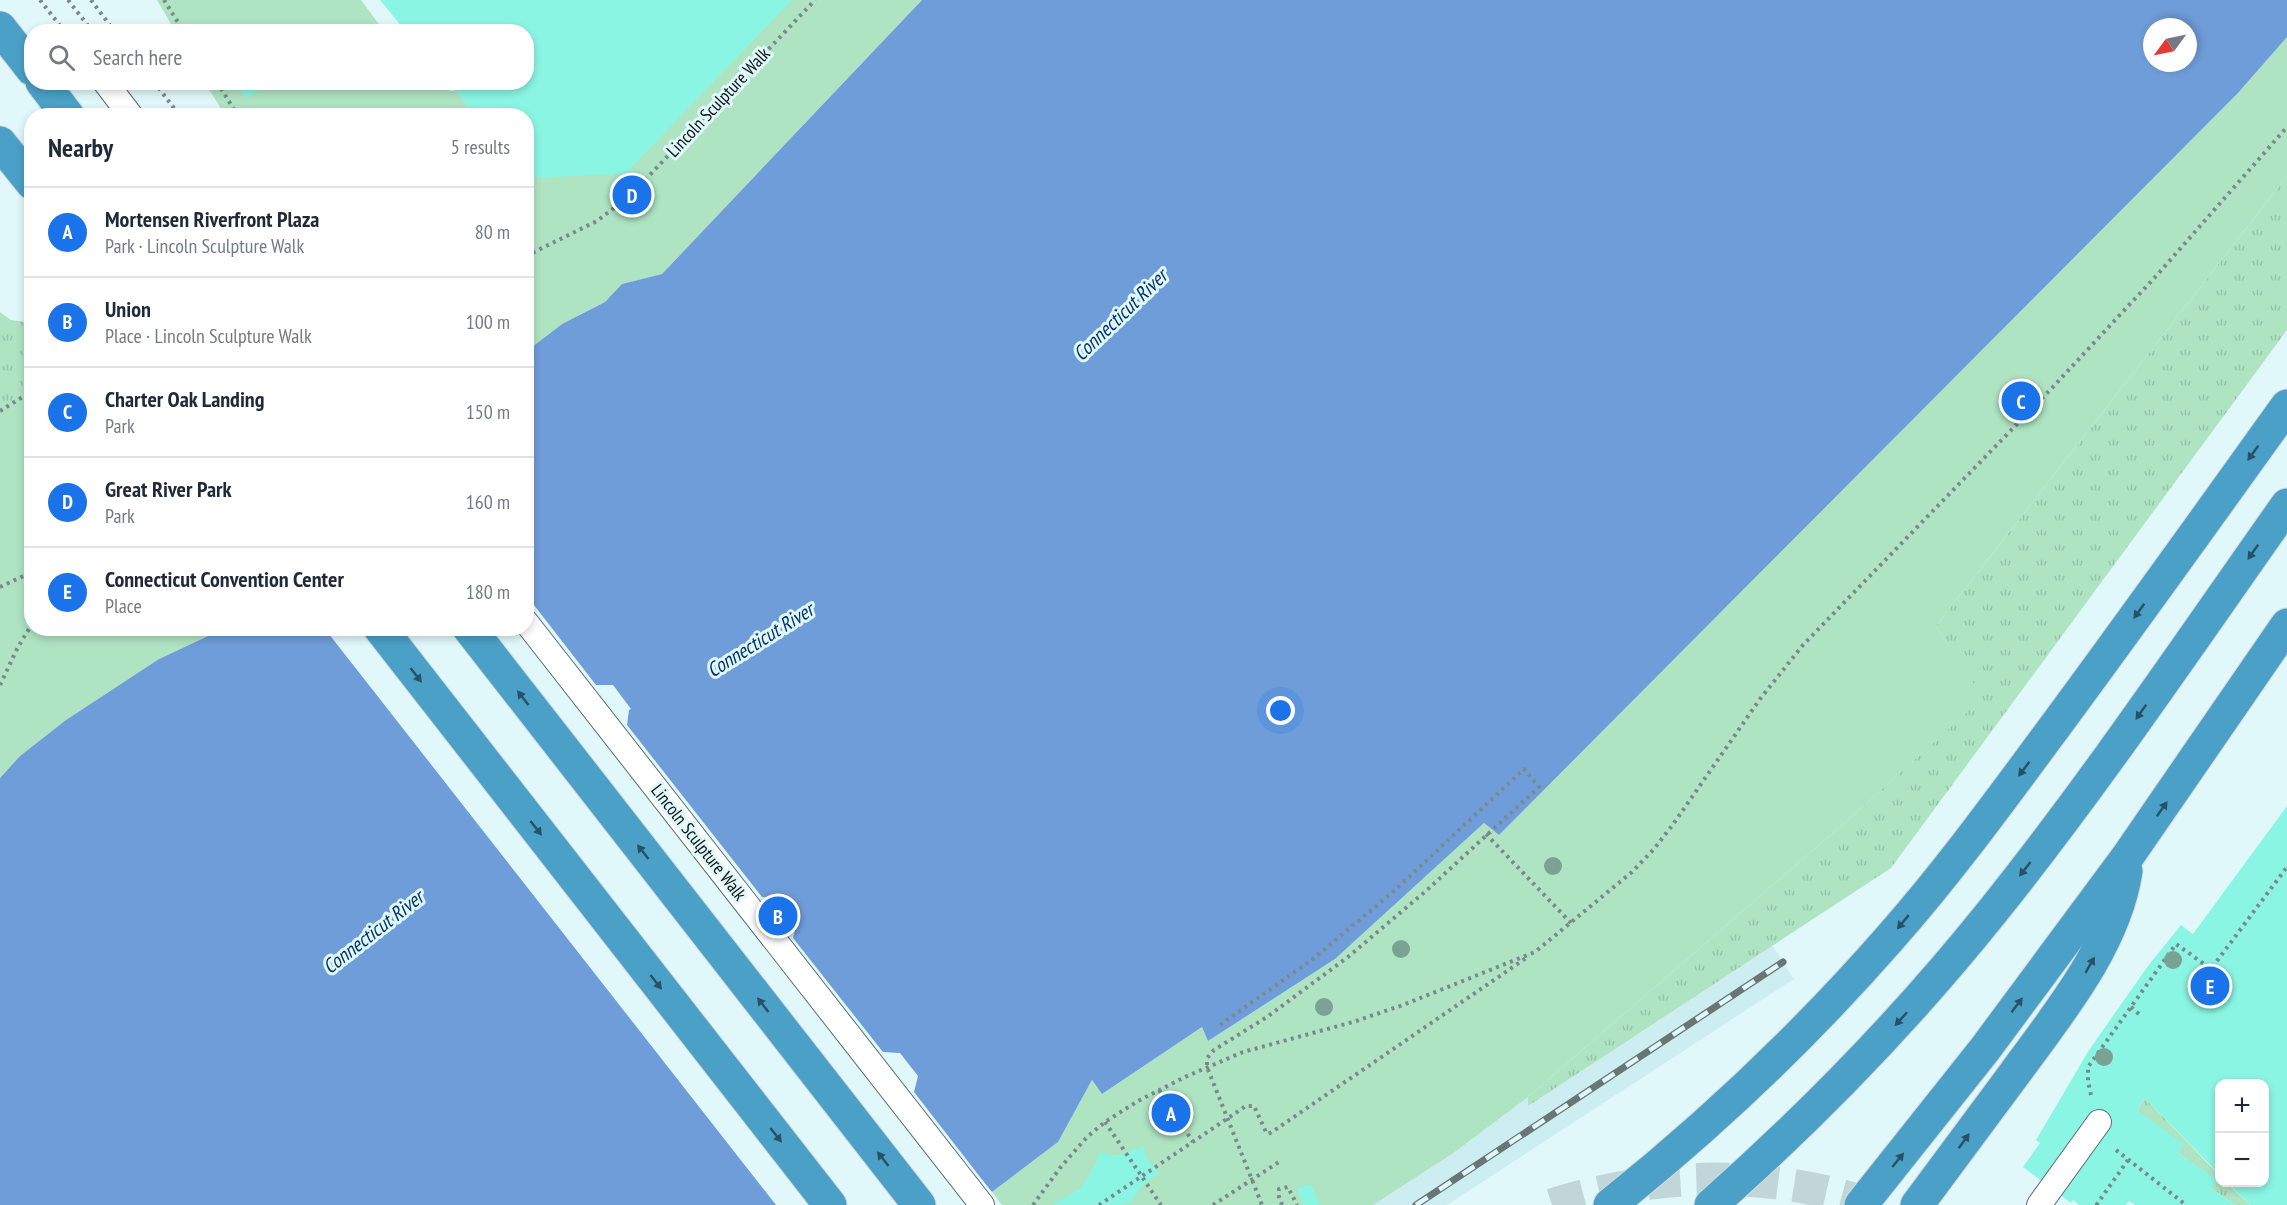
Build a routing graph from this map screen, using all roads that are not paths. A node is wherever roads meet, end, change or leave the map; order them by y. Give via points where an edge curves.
1 (0, 28) edge
2 (24, 59) edge
3 (48, 90) edge
4 (111, 90) edge
5 (62, 108) edge
6 (125, 108) edge
7 (0, 143) edge
8 (24, 173) edge
9 (2287, 406) edge
10 (2287, 505) edge
11 (2287, 625) edge
12 (534, 632) edge
13 (386, 636) edge
14 (475, 636) edge
15 (2128, 856) junction
16 (2098, 1122) road end
17 (2045, 1197) edge
18 (1715, 1202) edge
19 (831, 1205) edge
20 (919, 1205) edge
21 (982, 1205) edge
22 (1610, 1205) edge
23 (1861, 1205) edge
24 (1917, 1205) edge

1 - 2 highway
3 - 5 highway
4 - 6 street
7 - 8 highway
9 -> 22 highway via 2064,716 1890,938 1822,1013 1762,1071
10 -> 18 highway via 2119,743 1993,911 1851,1072
15 -> 11 highway
12 - 21 street, Lincoln Sculpture Walk
13 -> 19 highway
20 -> 14 highway
23 -> 15 highway via 1978,1058
24 -> 15 highway via 2069,1000 2115,911
16 - 17 street

